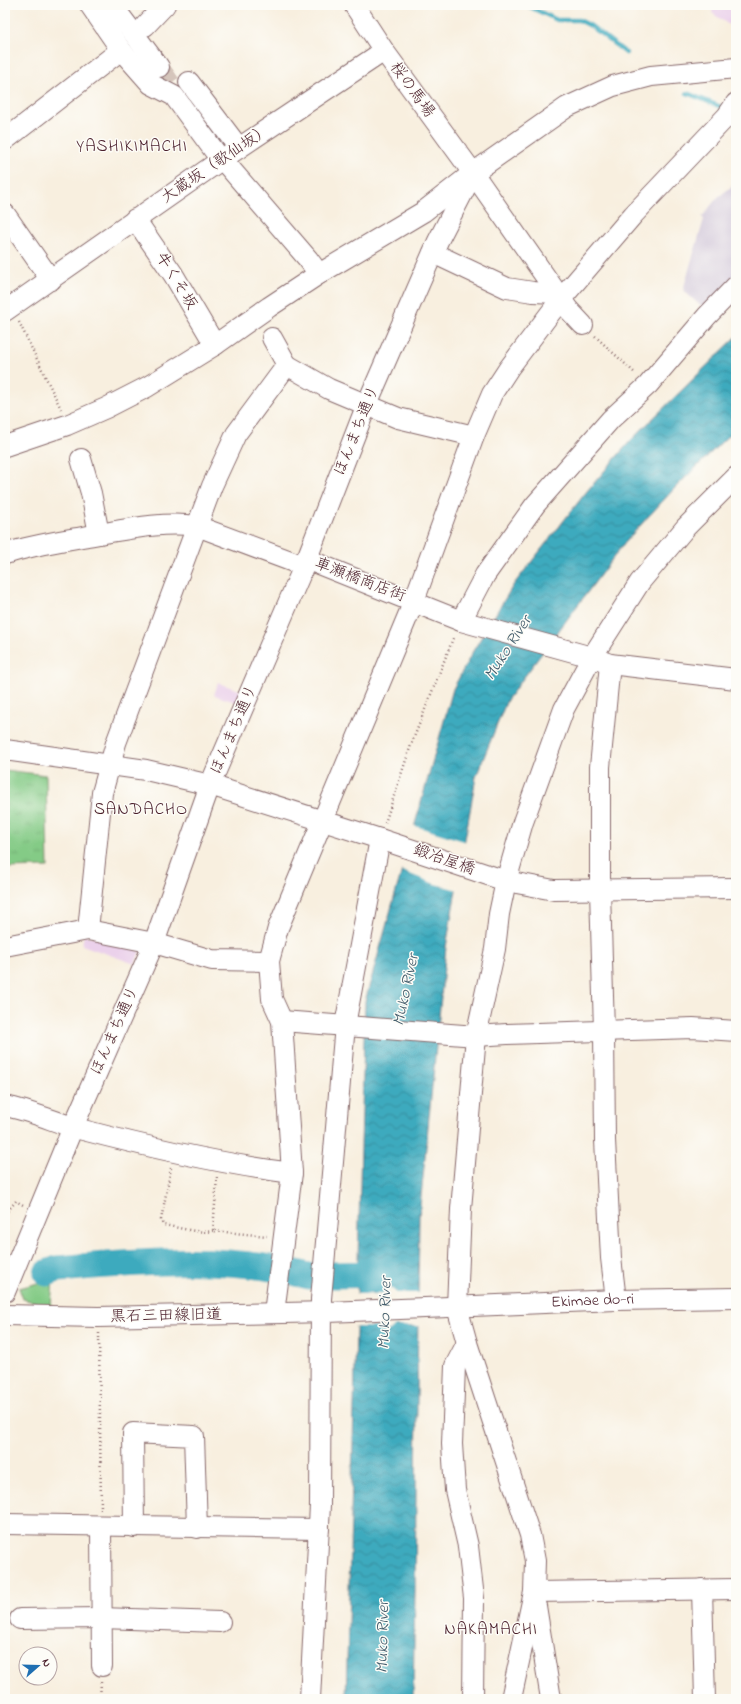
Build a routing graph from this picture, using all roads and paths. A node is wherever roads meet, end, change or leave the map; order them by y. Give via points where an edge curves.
1 (90, 5) edge
2 (112, 5) edge
3 (165, 5) edge
4 (354, 5) edge
5 (145, 26) dead end
6 (121, 50) junction
7 (384, 51) junction
8 (159, 67) tunnel mouth
9 (736, 68) edge
10 (189, 82) dead end
11 (732, 112) edge
12 (5, 140) edge
13 (239, 148) junction
14 (224, 163) junction
15 (473, 172) junction
16 (5, 214) edge
17 (134, 219) junction
18 (433, 253) junction
19 (319, 274) junction
20 (51, 280) junction
21 (736, 286) edge
22 (559, 296) junction
23 (8, 309) edge
24 (583, 325) joint
25 (24, 330) dead end
26 (272, 338) dead end
27 (215, 345) junction
28 (287, 366) junction
29 (648, 385) junction
30 (367, 404) junction
31 (67, 424) junction
32 (474, 436) junction
33 (5, 446) edge
34 (81, 459) dead end
35 (736, 477) edge
36 (197, 526) junction
37 (99, 534) junction
38 (5, 554) edge
39 (305, 563) junction
40 (414, 601) junction
41 (463, 622) junction
42 (597, 659) junction
43 (736, 679) edge
44 (5, 750) edge
45 (109, 764) junction
46 (210, 785) junction
47 (322, 820) junction
48 (384, 840) junction
49 (504, 880) junction
50 (736, 888) edge
51 (600, 890) junction
52 (88, 930) junction
53 (154, 943) junction
54 (5, 946) edge
55 (269, 961) junction
56 (282, 1021) junction
57 (348, 1025) junction
58 (604, 1030) junction
59 (736, 1031) edge
60 (473, 1036) junction
61 (5, 1106) edge
62 (73, 1127) junction
63 (174, 1153) junction
64 (218, 1162) junction
65 (292, 1173) junction
66 (213, 1231) junction
67 (283, 1237) junction
68 (5, 1292) edge
69 (736, 1298) edge
70 (616, 1300) junction
71 (454, 1308) junction
72 (324, 1312) junction
73 (274, 1313) junction
74 (5, 1315) edge
75 (98, 1318) junction
76 (467, 1343) junction
77 (5, 1524) edge
78 (101, 1526) junction
79 (134, 1527) junction
80 (197, 1528) junction
81 (319, 1530) junction
82 (736, 1588) edge
83 (702, 1589) junction
84 (534, 1592) junction
85 (101, 1618) junction
86 (20, 1619) dead end
87 (220, 1622) dead end
88 (102, 1666) dead end
89 (310, 1699) edge
90 (472, 1699) edge
91 (511, 1699) edge
92 (551, 1699) edge
93 (705, 1699) edge

1 - 6 street
2 - 8 street
3 - 5 street
4 - 7 street, 桜の馬場
6 - 12 street
6 - 14 street via 151,84 174,96
7 - 13 street, 大蔵坂（歌仙坂）
7 - 15 street, 桜の馬場
9 - 15 street via 651,76 613,86 567,107
10 - 13 street
11 - 22 street
13 - 14 street, 大蔵坂（歌仙坂）
14 - 17 street, 大蔵坂（歌仙坂）
14 - 19 street
15 - 18 street, ほんまち通り
15 - 19 street via 423,212
15 - 22 street, 桜の馬場
16 - 20 street
17 - 20 street, 大蔵坂（歌仙坂）
17 - 27 street, 牛くそ坂 via 173,274
18 - 22 street via 507,288
18 - 30 street, ほんまち通り
19 - 27 street
20 - 23 street, 大蔵坂（歌仙坂）
21 - 29 street
22 - 24 street, 桜の馬場
22 - 32 street via 492,394
24 - 29 path
25 - 31 path
26 - 28 street
27 - 31 street via 147,387
28 - 30 street via 329,389
28 - 36 street via 236,434
29 - 41 street via 611,419 535,505 485,575
30 - 32 street via 398,418
30 - 39 street, ほんまち通り
31 - 33 street
32 - 40 street
34 - 37 street
35 - 42 street via 686,527 640,582
36 - 37 street, 車瀬橋商店街 via 165,524
36 - 39 street, 車瀬橋商店街
36 - 45 street
37 - 38 street, 車瀬橋商店街
39 - 40 street, 車瀬橋商店街
39 - 46 street, ほんまち通り
40 - 41 street, 車瀬橋商店街
40 - 47 street
41 - 42 street, 車瀬橋商店街
41 - 48 path via 411,745
42 - 43 street, 車瀬橋商店街
42 - 49 street via 564,709
42 - 51 street
44 - 45 street, 鍛冶屋橋
45 - 46 street, 鍛冶屋橋
45 - 52 street via 102,793
46 - 47 street, 鍛冶屋橋
46 - 53 street, ほんまち通り
47 - 48 street, 鍛冶屋橋
47 - 55 street via 278,928
48 - 49 street, 鍛冶屋橋
48 - 57 street
49 - 51 street, 鍛冶屋橋 via 554,890
49 - 60 street via 495,949
50 - 51 street, 鍛冶屋橋
51 - 58 street
52 - 53 street
52 - 54 street
53 - 55 street via 212,960
53 - 62 street, ほんまち通り
55 - 56 street via 272,999
56 - 57 street
56 - 65 street
57 - 60 street
57 - 72 street
58 - 59 street via 693,1028
58 - 60 street
58 - 70 street via 605,1140 611,1258
60 - 71 street
61 - 62 street
62 - 63 street
62 - 68 street, ほんまち通り
63 - 64 street
63 - 66 path via 161,1220 163,1225 204,1233
64 - 65 street
64 - 66 path
65 - 67 street
66 - 67 path
67 - 73 street
69 - 70 street, Ekimae do-ri
70 - 71 street, Ekimae do-ri
71 - 72 street, Ekimae do-ri
71 - 76 street
72 - 73 street, 黒石三田線旧道
72 - 81 street
73 - 75 street, 黒石三田線旧道
74 - 75 street, 黒石三田線旧道
75 - 78 path
76 - 84 street via 530,1535 535,1561
76 - 90 street via 455,1366 452,1444 455,1490 468,1546 474,1598
77 - 78 street
78 - 79 street
78 - 85 street
79 - 80 street
79 - 80 street via 133,1433 194,1436
80 - 81 street
81 - 89 street
82 - 83 street
83 - 84 street
83 - 93 street
84 - 91 street
84 - 92 street
85 - 86 street
85 - 87 street
85 - 88 street

